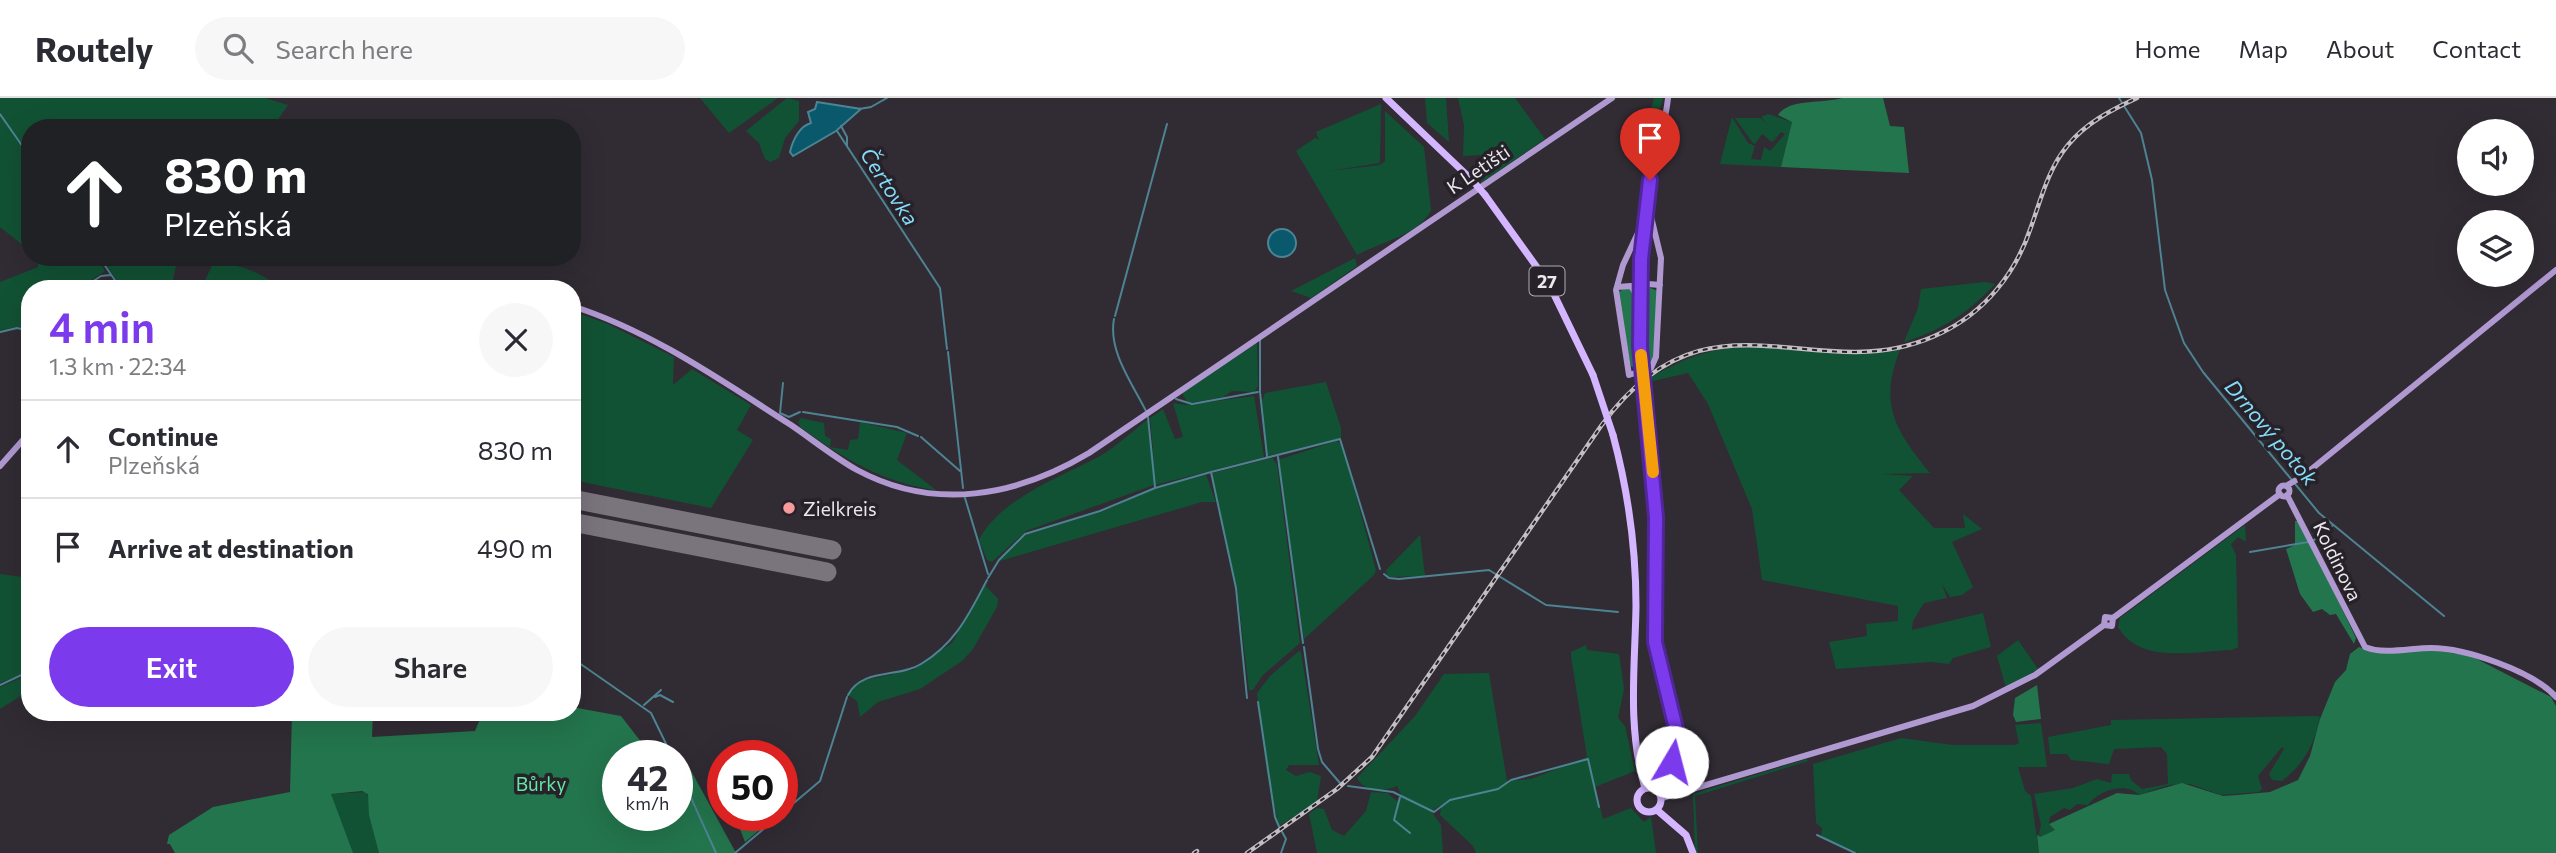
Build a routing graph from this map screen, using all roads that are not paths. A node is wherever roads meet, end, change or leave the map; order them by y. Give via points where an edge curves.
1 (1385, 98) edge
2 (1612, 98) edge
3 (1668, 99) edge
4 (1647, 200) junction
5 (1644, 220) junction
6 (2556, 270) edge
7 (1660, 285) junction
8 (1617, 288) junction
9 (1639, 301) junction
10 (581, 310) edge
11 (21, 442) edge
12 (0, 466) edge
13 (2289, 487) junction
14 (2556, 697) edge
15 (1645, 788) junction
16 (1656, 789) junction
17 (1662, 798) junction
18 (1657, 810) junction
19 (1693, 853) edge

1 - 15 main road, 27, bridge via 1485,195 1549,285 1593,376 1613,435 1633,543 1632,713
2 - 10 main road, K Letišti via 1072,463 1027,484 968,494 926,492 866,474 701,368
3 - 4 main road
4 - 5 main road
4 - 7 main road via 1658,242
5 - 8 main road
5 - 9 main road
6 - 13 main road
7 - 8 main road via 1655,364 1629,376
7 - 9 main road via 1648,284
8 - 9 main road via 1632,287
9 - 16 main road, bridge via 1656,517 1655,642 1678,741
11 - 12 main road
13 - 14 main road, Koldinova via 2359,641 2372,650 2441,648 2476,654 2542,685
13 - 17 main road via 2113,618 2105,617 2104,625 2035,674 1973,706
15 - 16 main road
15 - 18 main road, 27 via 1638,794 1638,805 1647,812
16 - 17 main road
17 - 18 main road
18 - 19 main road, 27 via 1686,835

